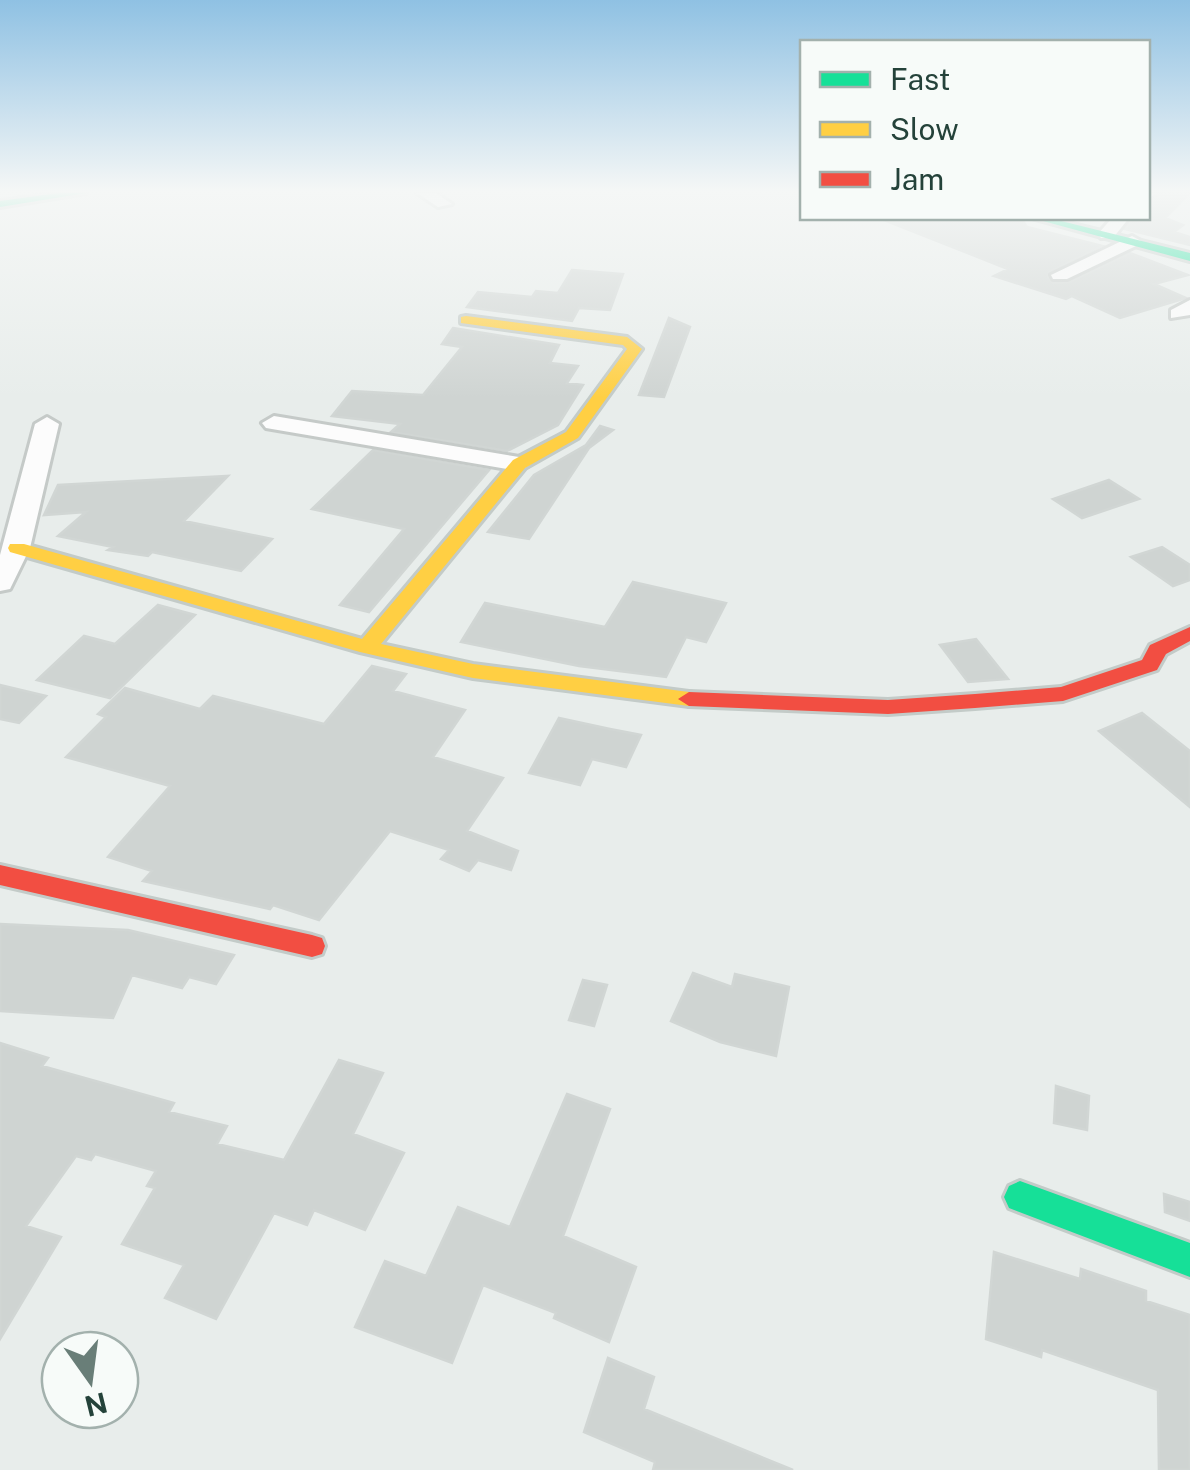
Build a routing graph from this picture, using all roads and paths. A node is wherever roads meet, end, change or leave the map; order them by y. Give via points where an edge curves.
1 (1089, 262) edge
2 (1060, 275) dead end
3 (466, 320) dead end
4 (47, 424) dead end
5 (274, 424) dead end
6 (519, 464) junction
7 (17, 548) junction
8 (0, 583) edge
9 (1190, 633) edge
10 (367, 647) junction
11 (0, 875) edge
12 (312, 946) dead end
13 (1020, 1197) dead end
14 (1190, 1260) edge

1 - 2 street
3 - 6 street via 627,341 635,350 572,435
4 - 7 street
5 - 6 street
6 - 10 street
7 - 8 street
7 - 10 street
9 - 10 street via 1157,650 1150,665 1063,694 888,707 697,700 473,671
11 - 12 street
13 - 14 street

